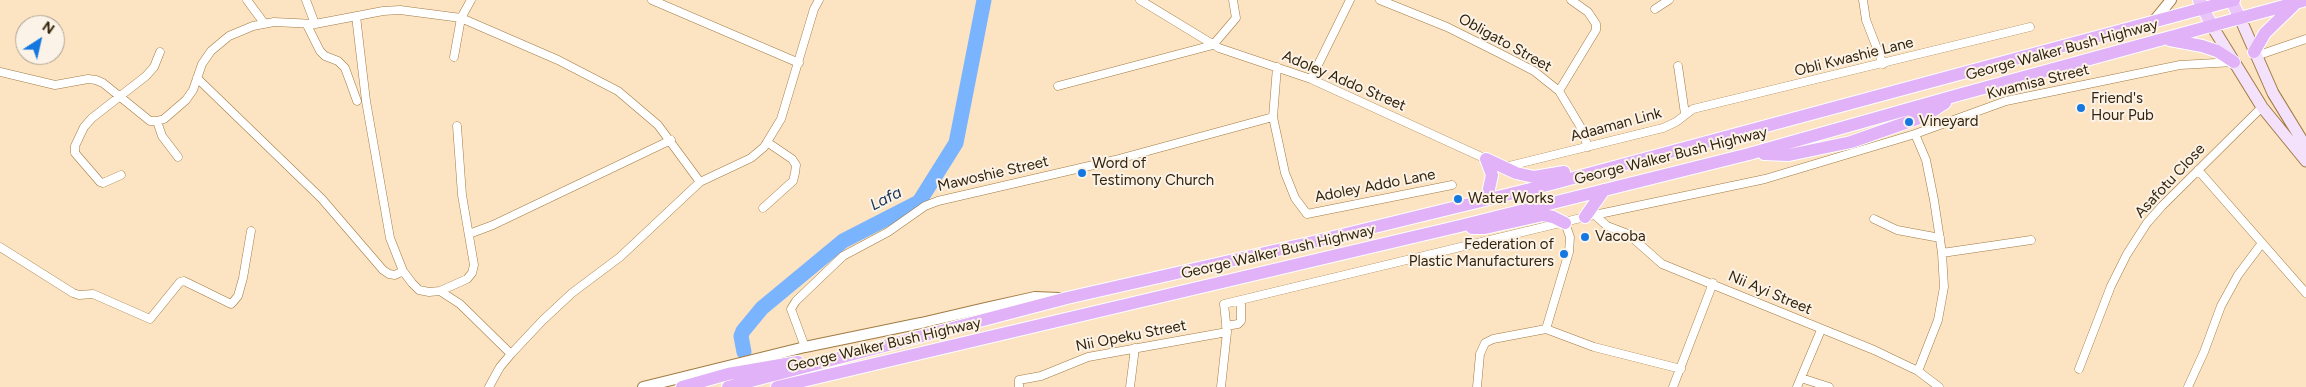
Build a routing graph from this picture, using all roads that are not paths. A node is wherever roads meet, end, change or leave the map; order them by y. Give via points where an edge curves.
1 (247, 0) edge
2 (306, 0) edge
3 (471, 0) edge
4 (652, 0) edge
5 (819, 0) edge
6 (1140, 0) edge
7 (1233, 0) edge
8 (1350, 0) edge
9 (1380, 0) edge
10 (1571, 0) edge
11 (1669, 0) edge
12 (1863, 0) edge
13 (2232, 0) edge
14 (2301, 1) edge
15 (2207, 3) edge
16 (2169, 4) edge
17 (1655, 9) dead end
18 (356, 16) junction
19 (460, 18) junction
20 (2240, 18) junction
21 (264, 23) junction
22 (311, 24) junction
23 (2151, 24) junction
24 (2212, 26) junction
25 (2030, 27) dead end
26 (2162, 39) junction
27 (2306, 39) edge
28 (1212, 45) junction
29 (160, 52) dead end
30 (2255, 54) junction
31 (454, 57) dead end
32 (799, 62) junction
33 (2234, 62) junction
34 (1883, 64) junction
35 (1678, 66) dead end
36 (1278, 67) junction
37 (0, 72) edge
38 (197, 78) junction
39 (1311, 79) junction
40 (1058, 86) dead end
41 (1559, 91) junction
42 (119, 96) junction
43 (357, 101) dead end
44 (2262, 107) junction
45 (1685, 114) junction
46 (1273, 117) junction
47 (157, 121) junction
48 (457, 126) dead end
49 (1915, 134) junction
50 (671, 140) junction
51 (767, 142) junction
52 (1588, 147) junction
53 (2306, 147) edge
54 (1681, 150) junction
55 (178, 157) dead end
56 (1486, 158) junction
57 (2306, 161) edge
58 (1504, 167) junction
59 (2198, 170) junction
60 (121, 174) dead end
61 (700, 182) junction
62 (1452, 185) dead end
63 (1604, 190) junction
64 (1488, 198) junction
65 (763, 208) dead end
66 (1591, 216) junction
67 (1874, 219) dead end
68 (1566, 223) junction
69 (1460, 226) junction
70 (251, 231) dead end
71 (469, 234) junction
72 (1940, 238) junction
73 (2031, 240) dead end
74 (2262, 243) junction
75 (0, 247) edge
76 (1942, 253) junction
77 (403, 271) junction
78 (1713, 284) junction
79 (440, 291) junction
80 (2306, 293) edge
81 (1067, 298) junction
82 (1241, 300) junction
83 (1227, 329) junction
84 (1546, 329) junction
85 (1821, 330) junction
86 (888, 345) junction
87 (805, 347) junction
88 (1135, 348) junction
89 (512, 354) junction
90 (1681, 369) junction
91 (2079, 369) dead end
92 (1918, 372) junction
93 (1801, 378) junction
94 (1928, 384) edge
95 (796, 385) edge
96 (489, 387) edge
97 (643, 387) edge
98 (682, 387) edge
99 (728, 387) edge
100 (779, 387) edge
101 (1019, 387) edge
102 (1130, 387) edge
103 (1221, 387) edge
104 (1477, 387) edge
105 (1673, 387) edge
106 (1797, 387) edge
107 (1829, 387) edge
108 (1939, 387) edge
109 (2188, 387) edge

1 - 21 street
2 - 22 street
3 - 19 street
4 - 32 street
5 - 32 street
6 - 28 street, Adoley Addo Street
7 - 28 street via 1236,18
8 - 39 street
9 - 41 street, Obligato Street via 1493,50 1534,71
10 - 41 street via 1588,12 1596,30
11 - 17 street
12 - 34 street via 1866,20
13 - 15 highway, George Walker Bush Highway
13 - 20 main road
14 - 20 highway, George Walker Bush Highway
14 - 30 highway via 2265,33
15 - 20 highway
15 - 23 highway, George Walker Bush Highway
15 - 24 main road
16 - 23 street, George Walker Bush Highway
18 - 19 street via 400,10
18 - 22 street
18 - 77 street via 383,206 390,238
19 - 31 street
19 - 50 street via 502,34 618,91
20 - 24 highway, George Walker Bush Highway
20 - 30 main road
21 - 22 street
21 - 38 street via 229,36 211,51
22 - 43 street via 320,51 345,68
23 - 54 highway, George Walker Bush Highway
24 - 26 highway, George Walker Bush Highway
24 - 33 main road
25 - 34 street, Obli Kwashie Lane
26 - 33 highway via 2202,46
26 - 63 highway, George Walker Bush Highway via 1750,154
27 - 30 street
28 - 36 street, Adoley Addo Street
28 - 40 street
29 - 42 street via 146,76
30 - 53 main road via 2273,93
32 - 51 street via 781,119
33 - 44 main road
33 - 49 street, Kwamisa Street via 2180,66 2006,102
34 - 45 street, Obli Kwashie Lane via 1693,109
35 - 45 street
36 - 39 street, Adoley Addo Street
36 - 46 street, Adoley Addo Lane
37 - 42 street via 55,85 96,80
38 - 47 street via 186,100
38 - 77 street via 322,200 383,270 395,275
39 - 56 street, Adoley Addo Street
41 - 52 street via 1580,126
42 - 47 street via 150,121
42 - 60 street via 88,123 75,146 75,153 100,182
44 - 57 main road
44 - 59 street, Asafotu Close
45 - 52 street, Adaaman Link via 1663,128
46 - 62 street, Adoley Addo Lane via 1285,173 1295,198 1307,214
46 - 87 street, Mawoshie Street via 1116,160 925,206 888,232 843,256 796,301 791,309
47 - 55 street via 162,136
48 - 71 street via 462,195
49 - 66 street, Kwamisa Street via 1765,179
49 - 72 street via 1926,160
50 - 61 street
50 - 71 street
51 - 61 street via 751,158
51 - 65 street via 792,158 796,165 793,181
52 - 58 street, Adaaman Link
54 - 58 highway via 1654,151 1549,176 1516,173
54 - 64 highway, George Walker Bush Highway
56 - 58 highway
56 - 64 highway via 1492,175
59 - 74 street
59 - 91 street, Asafotu Close via 2147,223 2127,254
61 - 89 street via 632,247 542,321
63 - 66 highway
63 - 69 highway, George Walker Bush Highway
64 - 81 highway, George Walker Bush Highway
66 - 68 street, Kwamisa Street
66 - 78 street, Nii Ayi Street via 1628,234 1662,264
67 - 72 street via 1897,230
68 - 69 highway via 1542,216 1484,228
68 - 82 street, Kwamisa Street
68 - 84 street via 1570,237 1569,252
69 - 95 highway, George Walker Bush Highway
70 - 75 street via 243,278 238,296 231,304 180,282 150,319 93,294 79,296
71 - 79 street via 474,266 472,273 467,279
72 - 76 street
73 - 76 street
74 - 80 street
74 - 109 street via 2238,275 2221,306
76 - 92 street via 1944,287 1938,320
77 - 79 street via 419,290
78 - 85 street, Nii Ayi Street
78 - 90 street
79 - 89 street via 460,304
81 - 86 highway, George Walker Bush Highway
81 - 87 street, George Walker Bush Highway via 1022,300
82 - 83 street via 1241,321
82 - 83 street, Kwamisa Street via 1224,304
83 - 88 street, Nii Opeku Street
83 - 103 street
84 - 90 street via 1594,347
84 - 104 street via 1485,343 1480,354
85 - 92 street, Nii Ayi Street via 1874,350
85 - 93 street
86 - 98 highway via 728,374
86 - 99 highway, George Walker Bush Highway
87 - 97 street, George Walker Bush Highway
88 - 101 street, Nii Opeku Street via 1075,361 1041,376 1019,380
88 - 102 street
89 - 96 street
90 - 105 street
92 - 94 street, Nii Ayi Street
93 - 106 street
93 - 107 street
94 - 108 street, Nii Ayi Street
95 - 100 highway, George Walker Bush Highway

